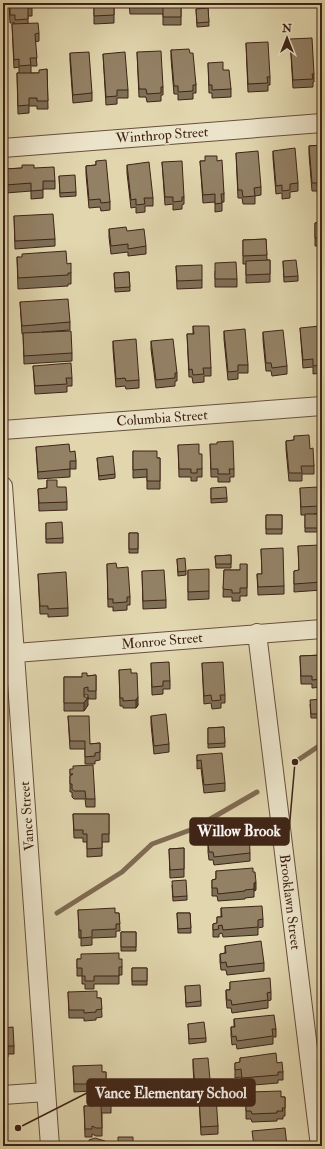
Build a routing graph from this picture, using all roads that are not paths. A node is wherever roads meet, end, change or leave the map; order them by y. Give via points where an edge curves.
1 (322, 123) edge
2 (3, 148) edge
3 (322, 406) edge
4 (3, 430) edge
5 (3, 486) edge
6 (322, 629) edge
7 (256, 633) junction
8 (9, 653) edge
9 (46, 1092) junction
10 (3, 1095) edge
11 (50, 1146) edge
12 (320, 1146) edge

1 - 2 street, Winthrop Street
3 - 4 street, Columbia Street
5 - 8 street, Vance Street
6 - 7 street, Monroe Street
7 - 8 street, Monroe Street
7 - 12 street, Brooklawn Street
8 - 9 street, Vance Street
9 - 10 street
9 - 11 street, Vance Street

